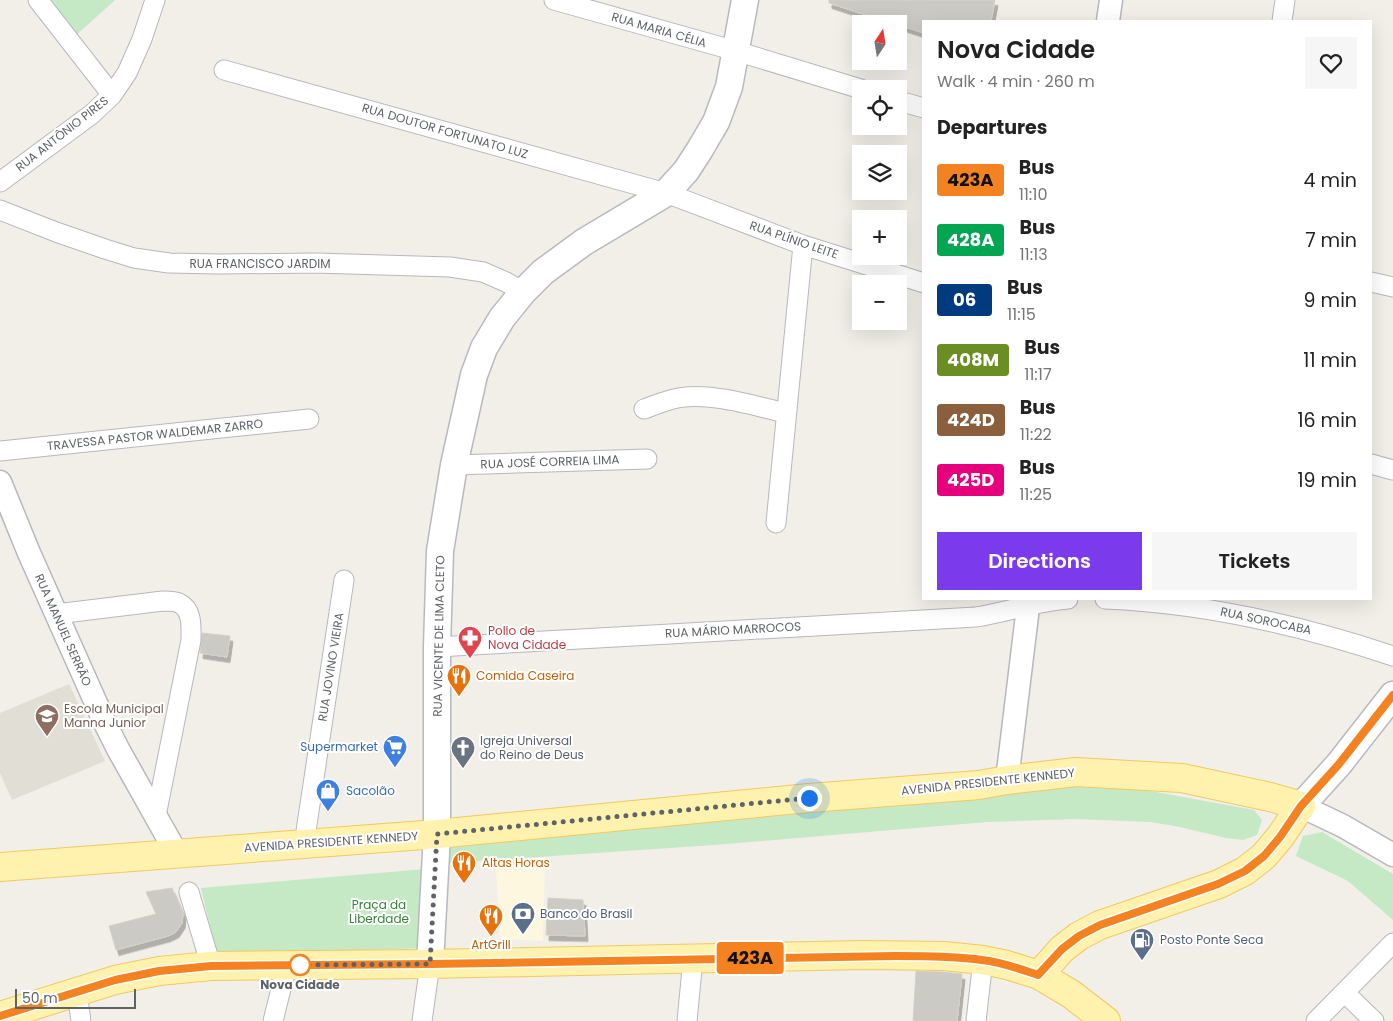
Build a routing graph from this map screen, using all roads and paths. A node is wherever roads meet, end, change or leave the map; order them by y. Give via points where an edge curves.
1 (38, 0) edge
2 (155, 0) edge
3 (554, 0) edge
4 (744, 0) edge
5 (1111, 0) edge
6 (1285, 0) edge
7 (1108, 20) edge
8 (1282, 20) edge
9 (736, 51) junction
10 (224, 70) dead end
11 (852, 86) edge
12 (112, 95) junction
13 (907, 103) edge
14 (922, 107) edge
15 (0, 182) edge
16 (666, 193) junction
17 (0, 210) edge
18 (803, 245) junction
19 (922, 282) edge
20 (1372, 282) edge
21 (1393, 287) edge
22 (523, 292) junction
23 (644, 409) dead end
24 (786, 413) junction
25 (309, 419) dead end
26 (0, 451) edge
27 (647, 459) dead end
28 (1372, 464) edge
29 (454, 465) junction
30 (1393, 470) edge
31 (0, 482) edge
32 (776, 523) dead end
33 (344, 580) dead end
34 (1056, 600) edge
35 (1117, 600) edge
36 (1028, 603) edge
37 (56, 614) junction
38 (437, 647) junction
39 (1393, 656) edge
40 (1393, 695) edge
41 (1008, 780) junction
42 (1301, 806) junction
43 (156, 816) junction
44 (437, 834) junction
45 (304, 844) junction
46 (178, 854) junction
47 (1393, 855) edge
48 (0, 867) edge
49 (189, 892) dead end
50 (1393, 943) edge
51 (692, 959) junction
52 (983, 960) junction
53 (430, 964) junction
54 (287, 965) junction
55 (211, 966) junction
56 (1038, 975) junction
57 (77, 992) junction
58 (1345, 993) junction
59 (0, 1016) edge
60 (81, 1021) edge
61 (273, 1021) edge
62 (422, 1021) edge
63 (687, 1021) edge
64 (976, 1021) edge
65 (1106, 1021) edge
66 (1316, 1021) edge
67 (1374, 1021) edge

1 - 12 street
2 - 12 street, RUA ANTÔNIO PIRES via 128,73
3 - 9 street, RUA MARIA CÉLIA
4 - 9 main road, RUA VICENTE DE LIMA CLETO
5 - 7 street
6 - 8 street
9 - 11 street, RUA MARIA CÉLIA
9 - 16 main road, RUA VICENTE DE LIMA CLETO via 729,87 716,122 686,171
10 - 16 street, RUA DOUTOR FORTUNATO LUZ
12 - 15 street, RUA ANTÔNIO PIRES via 92,114
13 - 14 street
16 - 18 street, RUA PLÍNIO LEITE
16 - 22 main road, RUA VICENTE DE LIMA CLETO via 584,242
17 - 22 street, RUA FRANCISCO JARDIM via 134,258 169,263 450,267 483,272
18 - 19 street, RUA PLÍNIO LEITE
18 - 24 street
20 - 21 street
22 - 29 main road, RUA VICENTE DE LIMA CLETO via 484,348 474,375
23 - 24 street via 677,398 694,397 716,398
24 - 32 street
25 - 26 street, TRAVESSA PASTOR WALDEMAR ZARRO
27 - 29 street, RUA JOSÉ CORREIA LIMA
28 - 30 street
29 - 38 main road, RUA VICENTE DE LIMA CLETO via 440,551
31 - 37 street, RUA MANUEL SERRÃO
33 - 45 street, RUA JOVINO VIEIRA
34 - 36 street
35 - 39 street, RUA SOROCABA via 1230,612 1294,626
36 - 38 street, RUA MÁRIO MARROCOS via 976,617
36 - 41 street
37 - 43 street, RUA MANUEL SERRÃO via 118,749
37 - 43 street via 163,601 178,602 188,610 191,640
38 - 44 main road, RUA VICENTE DE LIMA CLETO
40 - 42 main road
41 - 42 main road, AVENIDA PRESIDENTE KENNEDY via 1076,772 1182,778
41 - 44 main road, AVENIDA PRESIDENTE KENNEDY
42 - 47 street, AVENIDA PRESIDENTE KENNEDY
42 - 56 main road via 1264,856 1245,871 1218,884 1100,925 1062,949
43 - 46 street, RUA MANUEL SERRÃO
44 - 45 main road, AVENIDA PRESIDENTE KENNEDY
44 - 53 main road, RUA VICENTE DE LIMA CLETO
45 - 46 main road, AVENIDA PRESIDENTE KENNEDY
46 - 48 main road, AVENIDA PRESIDENTE KENNEDY
49 - 55 street
50 - 58 street
51 - 52 main road via 864,955
51 - 53 main road
51 - 63 street
52 - 56 main road
52 - 64 street
53 - 54 main road
53 - 62 street
54 - 55 main road
54 - 61 street
55 - 57 main road via 159,971
56 - 65 main road via 1071,994
57 - 59 main road
57 - 60 street
58 - 66 street
58 - 67 street

